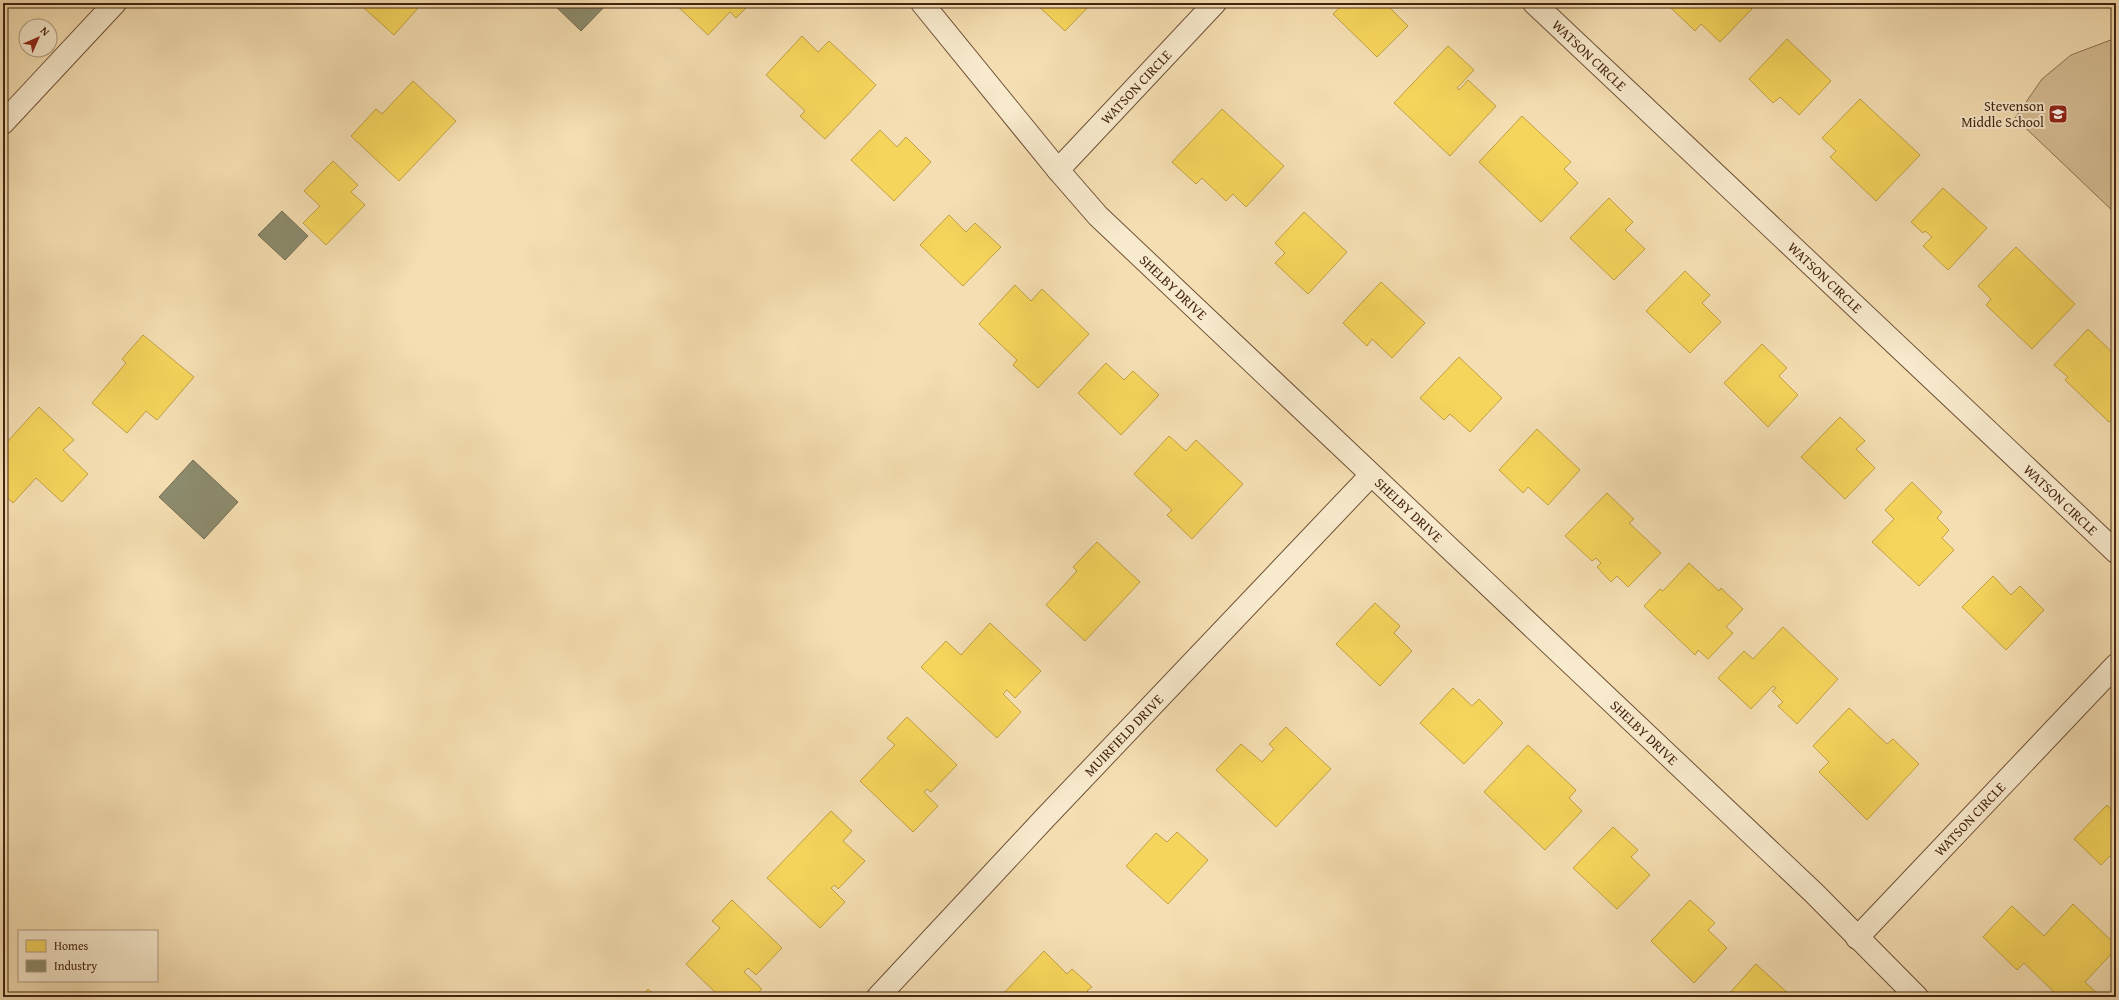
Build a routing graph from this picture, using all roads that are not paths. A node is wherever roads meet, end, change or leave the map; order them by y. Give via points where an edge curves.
1 (115, 3) edge
2 (922, 3) edge
3 (1215, 3) edge
4 (1534, 3) edge
5 (3, 123) edge
6 (1058, 170) junction
7 (1371, 475) junction
8 (2116, 552) edge
9 (2116, 665) edge
10 (1857, 938) junction
11 (878, 997) edge
12 (1917, 997) edge

1 - 5 street
2 - 6 street, SHELBY DRIVE
3 - 6 street, WATSON CIRCLE
4 - 8 street, WATSON CIRCLE
6 - 7 street, SHELBY DRIVE via 1098,216
7 - 10 street, SHELBY DRIVE via 1814,893
7 - 11 street, MUIRFIELD DRIVE
9 - 10 street, WATSON CIRCLE
10 - 12 street, SHELBY DRIVE

